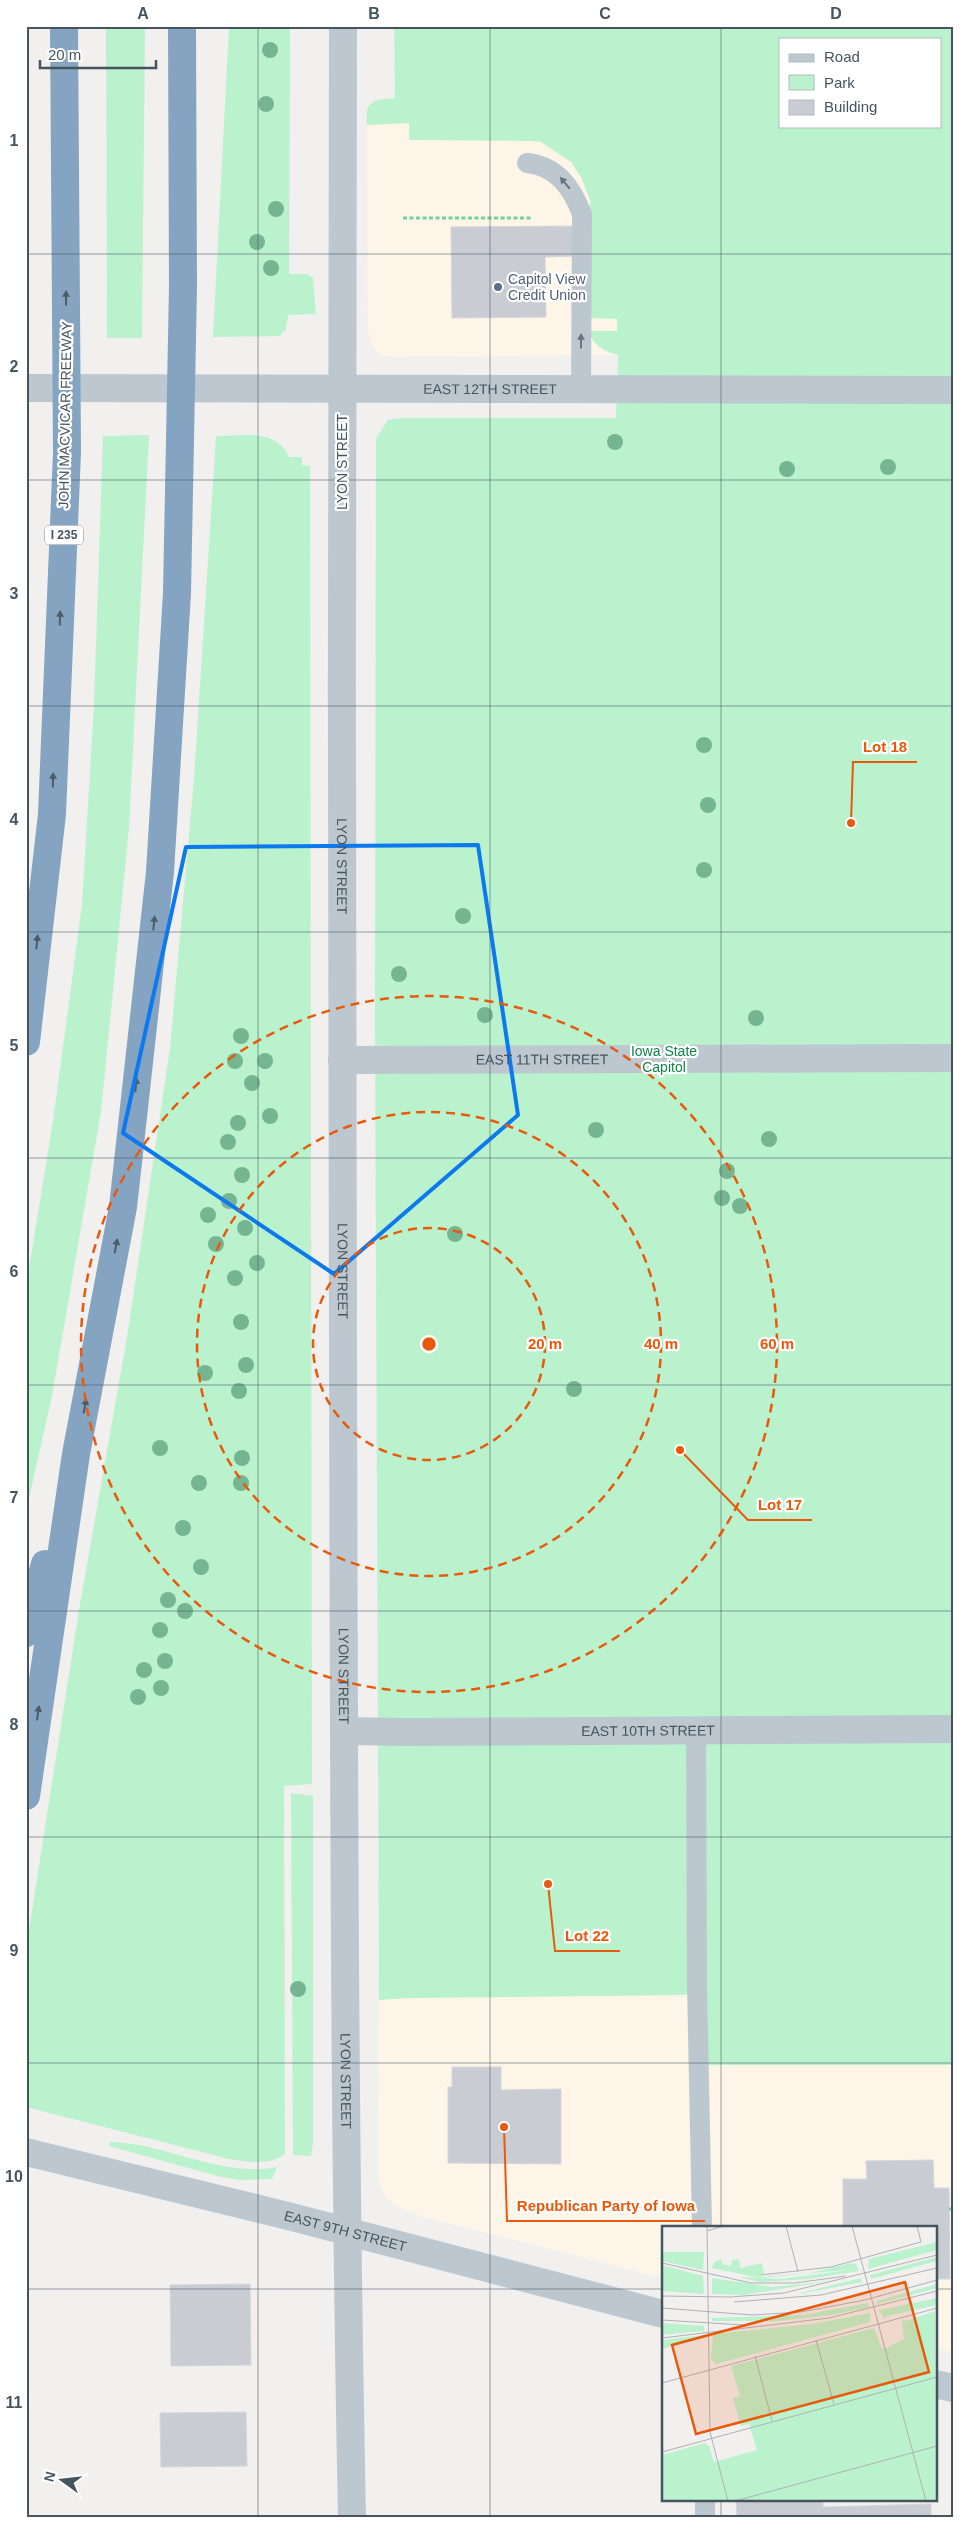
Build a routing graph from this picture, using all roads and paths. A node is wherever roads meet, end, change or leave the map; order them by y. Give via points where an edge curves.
1 (64, 26) edge
2 (182, 26) edge
3 (192, 26) edge
4 (343, 26) edge
5 (184, 129) junction
6 (527, 163) dead end
7 (403, 218) dead end
8 (531, 218) dead end
9 (26, 388) edge
10 (342, 390) junction
11 (581, 390) junction
12 (953, 390) edge
13 (26, 1042) edge
14 (953, 1058) edge
15 (342, 1060) junction
16 (76, 1454) junction
17 (26, 1633) edge
18 (953, 1729) edge
19 (696, 1730) junction
20 (344, 1731) junction
21 (26, 1796) edge
22 (26, 2152) edge
23 (702, 2226) edge
24 (346, 2231) junction
25 (662, 2314) edge
26 (936, 2384) edge
27 (953, 2388) edge
28 (705, 2500) edge
29 (352, 2517) edge
30 (705, 2517) edge

13 -> 1 highway, JOHN MACVICAR FREEWAY / I 235 via 52,814 67,452
2 - 5 highway
3 - 5 highway
4 - 10 street, LYON STREET
16 -> 5 highway via 123,1207 160,872 177,593
11 -> 6 lane via 582,214 575,196 562,179 539,164
7 - 8 path
9 - 10 street, EAST 12TH STREET
10 - 11 street, EAST 12TH STREET
10 - 15 street, LYON STREET
11 - 12 street, EAST 12TH STREET
14 - 15 street, EAST 11TH STREET
15 - 20 street, LYON STREET
16 - 17 highway
21 -> 16 highway
18 - 19 street, EAST 10TH STREET
19 - 20 street, EAST 10TH STREET
19 - 23 lane
20 - 24 street, LYON STREET
22 - 24 street, EAST 9TH STREET
24 - 25 street, EAST 9TH STREET
24 - 29 street, LYON STREET
26 - 27 street
28 - 30 lane

